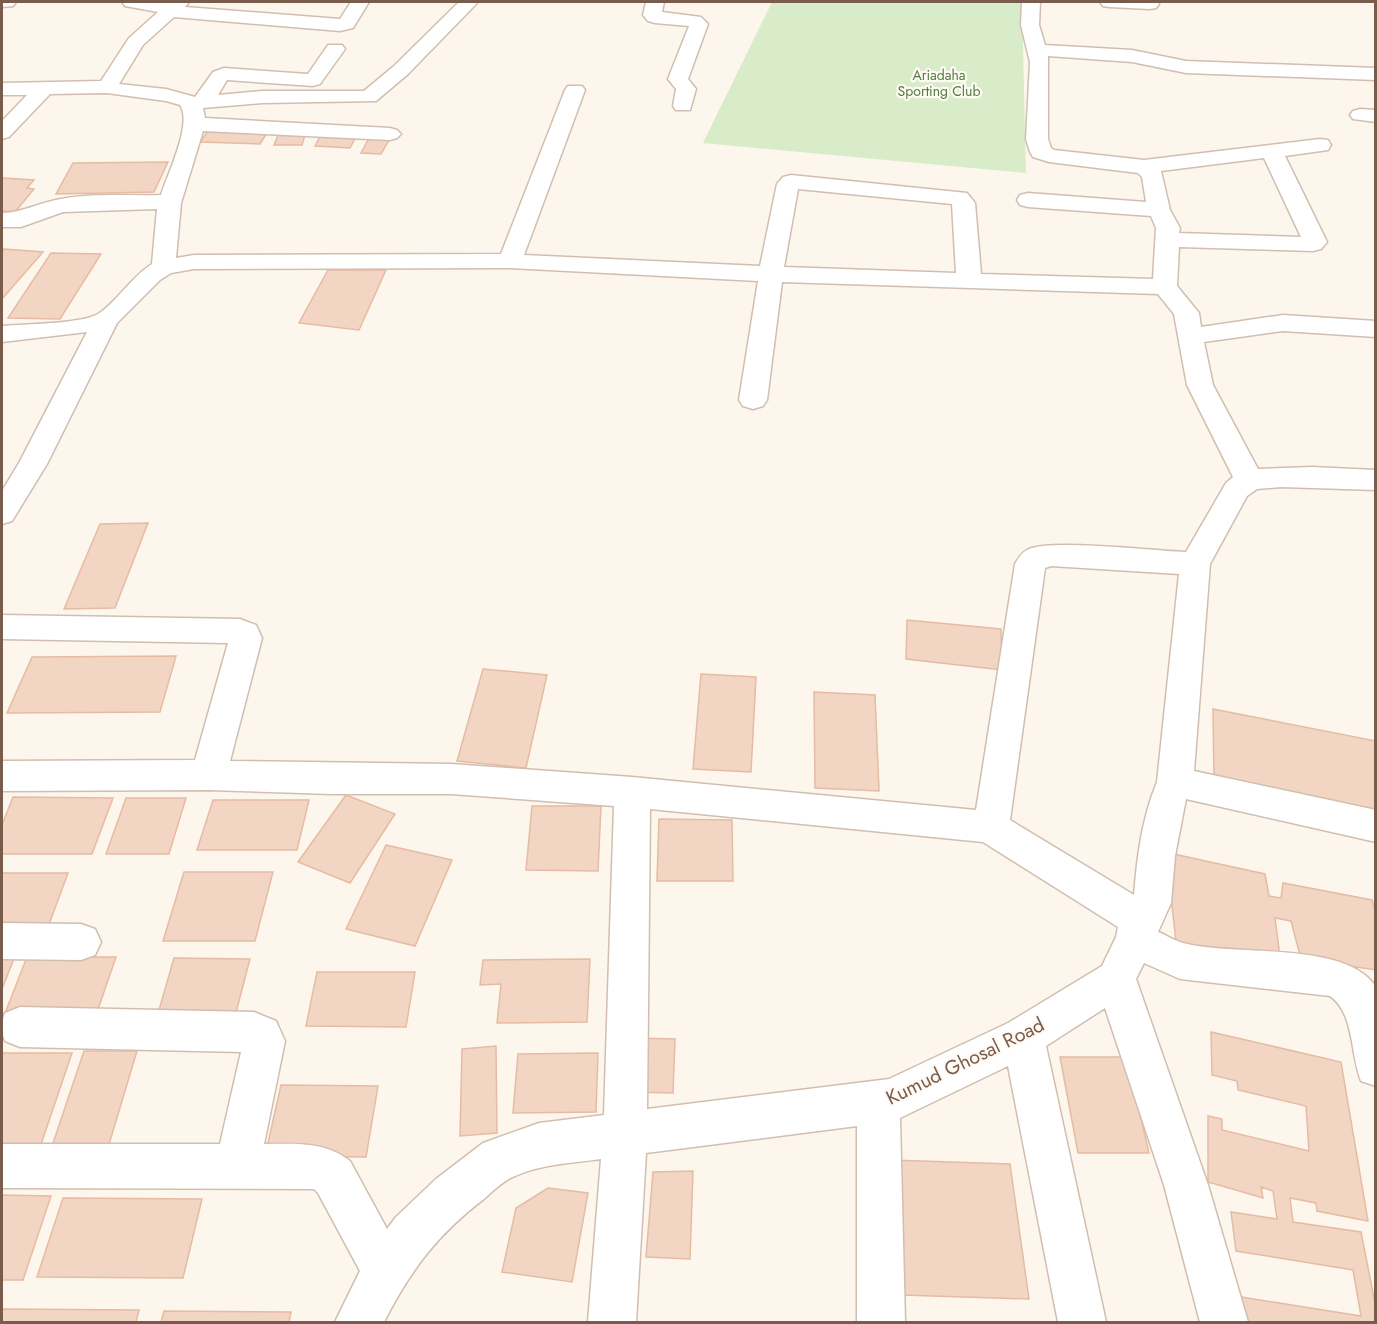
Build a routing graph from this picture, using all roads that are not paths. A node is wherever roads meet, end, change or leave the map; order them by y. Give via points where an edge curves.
1 (131, 2) edge
2 (360, 2) edge
3 (469, 2) edge
4 (655, 2) edge
5 (1031, 2) edge
6 (1109, 2) edge
7 (1150, 4) dead end
8 (173, 7) edge
9 (335, 49) dead end
10 (1036, 50) junction
11 (1376, 74) edge
12 (108, 87) junction
13 (45, 88) junction
14 (2, 89) edge
15 (575, 90) dead end
16 (682, 106) dead end
17 (196, 110) junction
18 (2, 133) edge
19 (390, 134) dead end
20 (1320, 145) dead end
21 (1271, 150) junction
22 (1144, 167) junction
23 (1028, 200) dead end
24 (170, 202) junction
25 (1158, 210) junction
26 (2, 220) edge
27 (1168, 240) junction
28 (510, 261) junction
29 (164, 267) junction
30 (771, 274) junction
31 (969, 279) junction
32 (1165, 287) junction
33 (106, 320) junction
34 (1376, 329) edge
35 (2, 334) edge
36 (1191, 336) junction
37 (753, 400) dead end
38 (1250, 480) junction
39 (1376, 480) edge
40 (3, 510) edge
41 (1195, 564) junction
42 (2, 627) edge
43 (209, 775) junction
44 (2, 776) edge
45 (1174, 782) junction
46 (632, 792) junction
47 (989, 826) junction
48 (1376, 826) edge
49 (1135, 940) junction
50 (2, 941) edge
51 (81, 942) dead end
52 (1116, 979) junction
53 (20, 1027) dead end
54 (1023, 1037) junction
55 (1376, 1066) edge
56 (878, 1103) junction
57 (625, 1132) junction
58 (2, 1166) edge
59 (237, 1166) junction
60 (385, 1271) junction
61 (358, 1323) edge
62 (612, 1323) edge
63 (881, 1323) edge
64 (1082, 1323) edge
65 (1224, 1323) edge

1 - 8 street
2 - 8 street via 346,24 340,25
3 - 17 street via 369,97 262,97
4 - 16 street via 652,16 699,24 678,78 686,89
5 - 10 street via 1030,25
6 - 7 street
8 - 12 street via 136,42
9 - 17 street via 313,80 224,74
10 - 11 street via 1132,56 1186,67
10 - 22 street via 1040,62 1037,139 1041,152
12 - 13 street
12 - 17 street via 179,97
13 - 14 street
13 - 18 street
15 - 28 street
17 - 19 street
17 - 24 street
20 - 21 street
21 - 22 street
21 - 27 street via 1313,244
22 - 25 street via 1153,175
23 - 25 street
24 - 26 street via 63,205 21,220
24 - 29 street
25 - 27 street via 1168,228
27 - 32 street
28 - 29 street via 194,262
28 - 30 street
29 - 33 street
30 - 31 street
30 - 31 street via 788,184 796,182 959,198 964,203
30 - 37 street
31 - 32 street
32 - 36 street via 1186,313
33 - 35 street
33 - 40 street via 69,396
34 - 36 street via 1283,323
36 - 38 street via 1200,385
38 - 39 street via 1327,476
38 - 41 street via 1236,490
41 - 45 street
41 - 47 street via 1051,555 1038,557 1030,564
42 - 43 street via 245,634
43 - 44 street
43 - 46 street via 451,779
45 - 48 street
45 - 49 street via 1156,856 1152,903
46 - 47 street
46 - 57 street
47 - 49 street via 1139,919
49 - 52 street
49 - 55 street via 1180,961 1346,982 1364,1006
50 - 51 street
52 - 54 street, Kumud Ghosal Road
52 - 65 street via 1186,1185
53 - 59 street via 261,1035 264,1041
54 - 56 street, Kumud Ghosal Road via 892,1100
54 - 64 street
56 - 57 street, Kumud Ghosal Road
56 - 63 street
57 - 60 street, Kumud Ghosal Road via 539,1144 499,1159 452,1195 412,1233
57 - 62 street
58 - 59 street
59 - 60 street via 324,1168 342,1188
60 - 61 street, Kumud Ghosal Road

